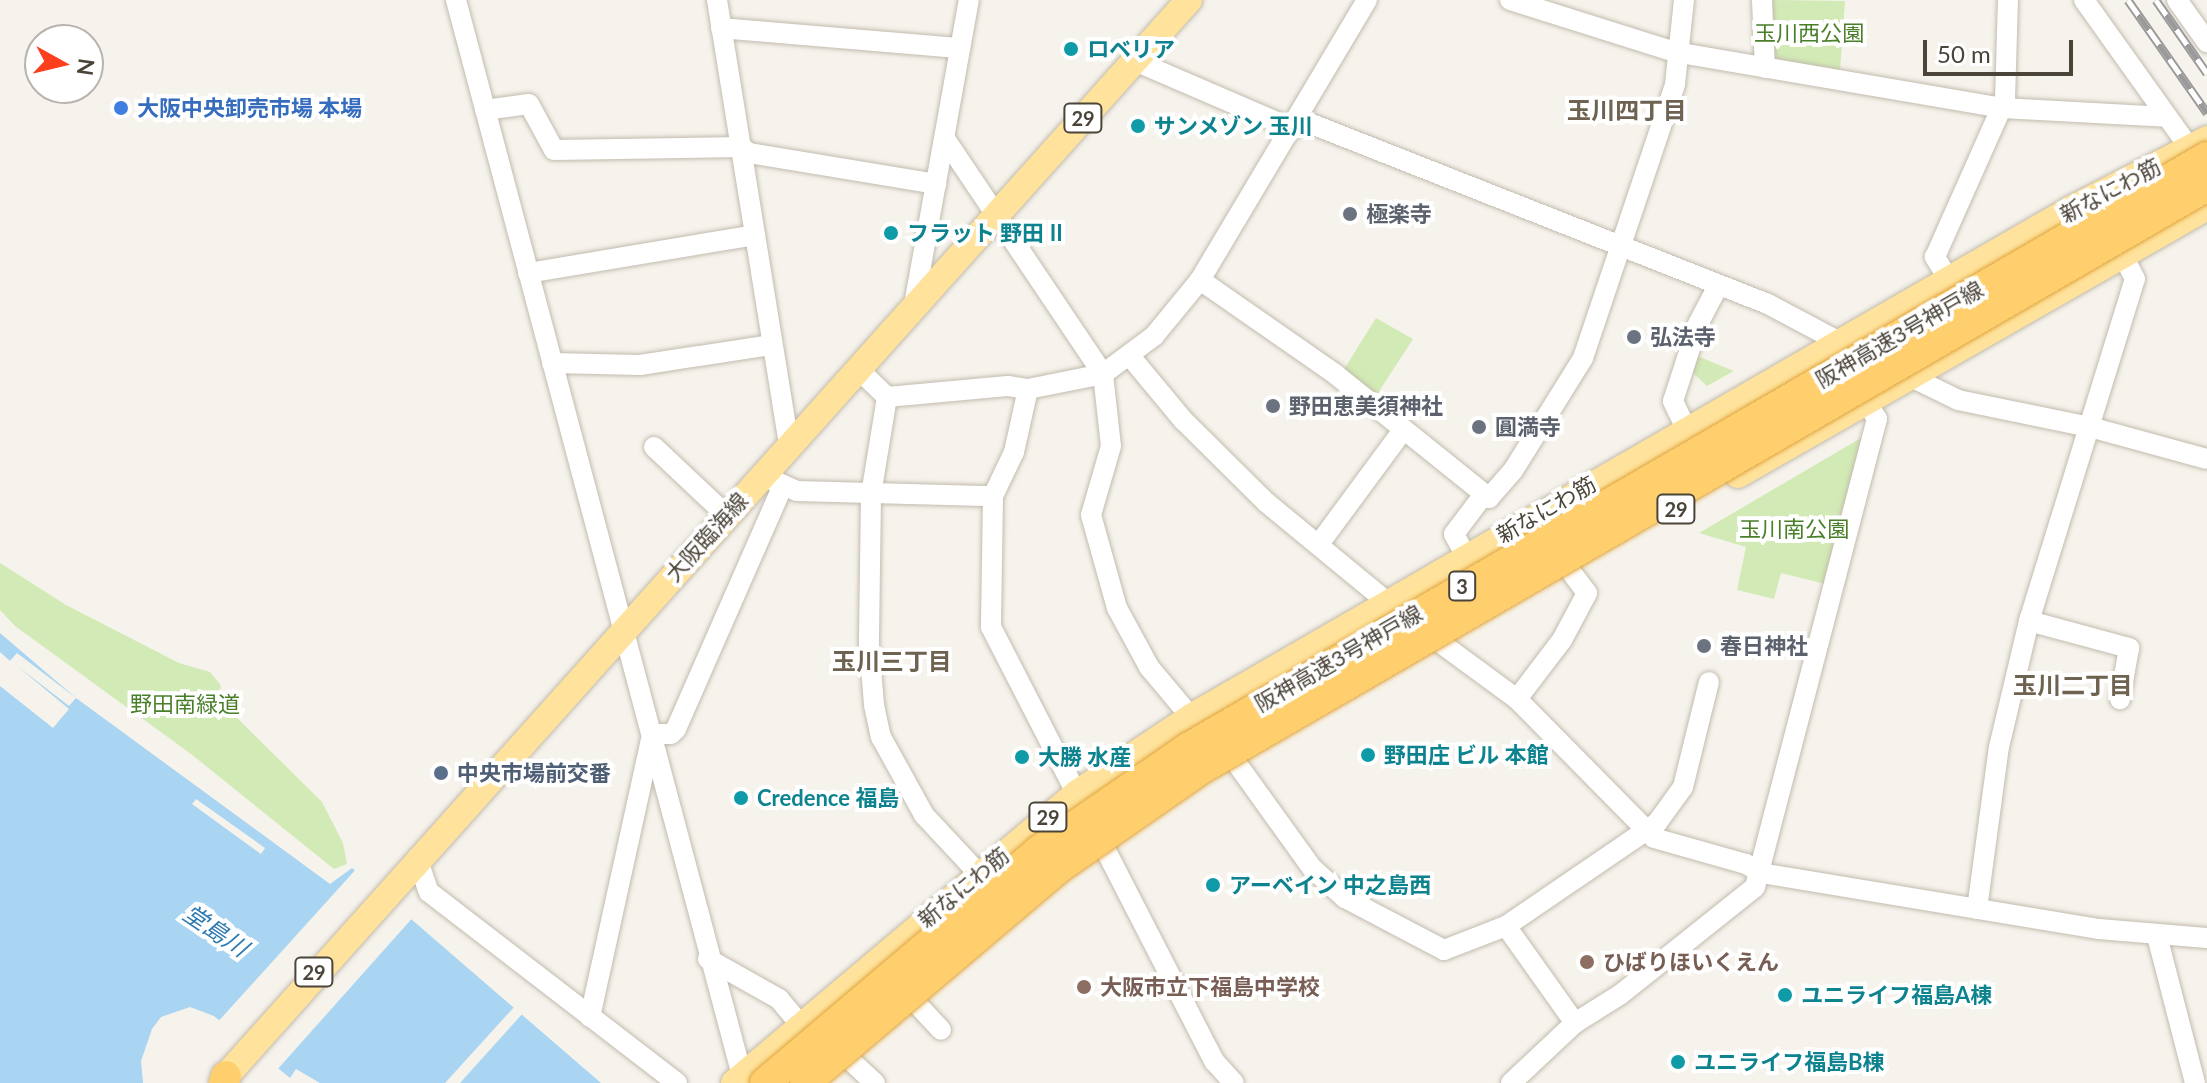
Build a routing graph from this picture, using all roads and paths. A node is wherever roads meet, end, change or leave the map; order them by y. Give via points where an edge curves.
1 (456, 0) edge
2 (717, 0) edge
3 (969, 0) edge
4 (1189, 0) edge
5 (1367, 0) edge
6 (1510, 0) edge
7 (1684, 0) edge
8 (1762, 0) edge
9 (2008, 0) edge
10 (2084, 0) edge
11 (2177, 0) edge
12 (721, 28) junction
13 (2207, 42) edge
14 (960, 48) junction
15 (1675, 52) junction
16 (1135, 61) junction
17 (1765, 68) junction
18 (2002, 108) junction
19 (485, 110) junction
20 (2166, 117) junction
21 (1296, 124) junction
22 (945, 139) junction
23 (741, 147) junction
24 (2201, 148) edge
25 (2207, 172) edge
26 (936, 184) junction
27 (2207, 186) edge
28 (2207, 207) edge
29 (995, 215) junction
30 (755, 235) junction
31 (1622, 250) junction
32 (2123, 255) junction
33 (528, 273) junction
34 (1200, 280) junction
35 (1951, 283) junction
36 (1718, 286) junction
37 (914, 305) junction
38 (1840, 342) junction
39 (771, 345) junction
40 (1129, 355) junction
41 (552, 363) junction
42 (857, 368) junction
43 (1103, 374) junction
44 (1912, 378) junction
45 (1028, 389) junction
46 (887, 397) junction
47 (1867, 403) junction
48 (2090, 427) junction
49 (1686, 428) junction
50 (1403, 430) junction
51 (789, 443) junction
52 (654, 447) dead end
53 (2207, 459) edge
54 (773, 480) junction
55 (871, 495) junction
56 (993, 496) junction
57 (1486, 497) junction
58 (725, 514) junction
59 (1319, 544) junction
60 (1466, 556) junction
61 (1568, 568) junction
62 (1387, 603) junction
63 (2029, 621) junction
64 (622, 629) junction
65 (1440, 642) junction
66 (1709, 682) dead end
67 (1517, 699) junction
68 (2120, 699) dead end
69 (1191, 717) junction
70 (652, 734) junction
71 (1235, 761) junction
72 (1077, 793) junction
73 (1647, 831) junction
74 (1106, 845) junction
75 (417, 858) junction
76 (978, 873) junction
77 (1761, 873) junction
78 (1977, 909) junction
79 (1506, 926) junction
80 (2157, 936) junction
81 (2207, 938) edge
82 (708, 959) junction
83 (915, 1002) junction
84 (590, 1017) junction
85 (1575, 1023) junction
86 (802, 1026) junction
87 (941, 1030) dead end
88 (850, 1060) junction
89 (231, 1074) edge
90 (747, 1081) edge
91 (677, 1083) edge
92 (805, 1083) edge
93 (824, 1083) edge
94 (875, 1083) edge
95 (1234, 1083) edge
96 (1511, 1083) edge
97 (2195, 1083) edge

1 - 19 street
2 - 12 street
3 - 14 street
4 - 16 main road, 大阪臨海線 / 29
5 - 21 street
6 - 15 street
7 - 15 street
8 - 17 street
9 - 18 street
10 - 20 street
11 - 13 street
12 - 14 street
12 - 23 street
14 - 22 street
15 - 17 street
15 - 31 street via 1675,84
16 - 21 street
16 - 29 main road, 大阪臨海線 / 29
17 - 18 street
18 - 20 street
18 - 35 street via 1935,257
19 - 23 street via 529,104 554,150
19 - 33 street
20 - 24 street
21 - 31 street
21 - 34 street
22 - 26 street
22 - 29 street
23 - 26 street via 749,153
23 - 30 street
24 - 25 street
24 - 35 main road, 新なにわ筋 / 29 via 2073,208
24 - 90 highway, 阪神高速3号神戸線 / 3, bridge via 1188,748 1018,867
26 - 37 street
27 - 92 highway, 阪神高速3号神戸線 / 3, bridge via 1201,769 1034,887
28 - 32 main road, 29
29 - 37 main road, 大阪臨海線 / 29
29 - 43 street
30 - 33 street
30 - 39 street
31 - 36 street
31 - 57 street via 1583,358 1514,469
32 - 44 main road, 29
32 - 48 street via 2135,279
33 - 41 street
34 - 40 street via 1154,336
34 - 50 street via 1335,374
35 - 38 main road, 新なにわ筋 / 29
36 - 38 street via 1768,304
36 - 49 street via 1698,324 1673,401
37 - 42 main road, 大阪臨海線 / 29
38 - 44 street
38 - 49 main road, 新なにわ筋 / 29
39 - 41 street via 640,365
39 - 51 street
40 - 43 street
40 - 59 street via 1183,420 1267,503
41 - 64 street
42 - 46 street
42 - 51 main road, 大阪臨海線 / 29
43 - 45 street
43 - 69 street via 1111,446 1091,515 1117,608 1149,667
44 - 47 main road, 29
44 - 48 street via 1958,400
45 - 46 street via 1008,386
45 - 56 street via 1014,452
46 - 55 street
47 - 61 main road, 29
47 - 77 street via 1877,419
48 - 53 street
48 - 63 street
49 - 60 main road, 新なにわ筋 / 29
50 - 57 street
50 - 59 street
51 - 54 main road, 大阪臨海線 / 29
52 - 58 street
54 - 55 street
54 - 58 main road, 大阪臨海線 / 29
54 - 70 street via 676,729
55 - 56 street
55 - 76 street via 869,644 881,737 924,815
56 - 72 street via 991,627
57 - 60 street via 1454,534
58 - 64 main road, 大阪臨海線 / 29
59 - 62 street
60 - 62 main road, 新なにわ筋 / 29
61 - 65 main road, 29
61 - 67 street via 1587,593 1562,640
62 - 65 street
62 - 69 main road, 新なにわ筋 / 29
63 - 68 street via 2129,648
63 - 78 street via 1999,747
64 - 70 street
64 - 75 main road, 大阪臨海線 / 29
65 - 67 street
65 - 71 main road, 29
66 - 73 street via 1683,787
67 - 73 street
69 - 72 main road, 新なにわ筋 / 29
70 - 82 street
70 - 84 street
71 - 74 main road, 29
71 - 79 street via 1312,868 1345,898 1444,950
72 - 74 street
72 - 76 main road, 新なにわ筋 / 29
73 - 77 street via 1654,838
73 - 79 street
74 - 83 main road, 29
74 - 95 street via 1215,1062
75 - 84 street via 429,892
75 - 89 main road, 大阪臨海線 / 29
76 - 86 main road, 新なにわ筋 / 29
77 - 78 street
77 - 85 street via 1742,897 1621,994
78 - 80 street
79 - 85 street
80 - 81 street
80 - 97 street
82 - 86 street via 779,999
82 - 90 street
83 - 87 street
83 - 88 main road, 29
84 - 91 street
85 - 96 street
86 - 90 main road, 新なにわ筋 / 29
88 - 93 main road, 29
88 - 94 street

